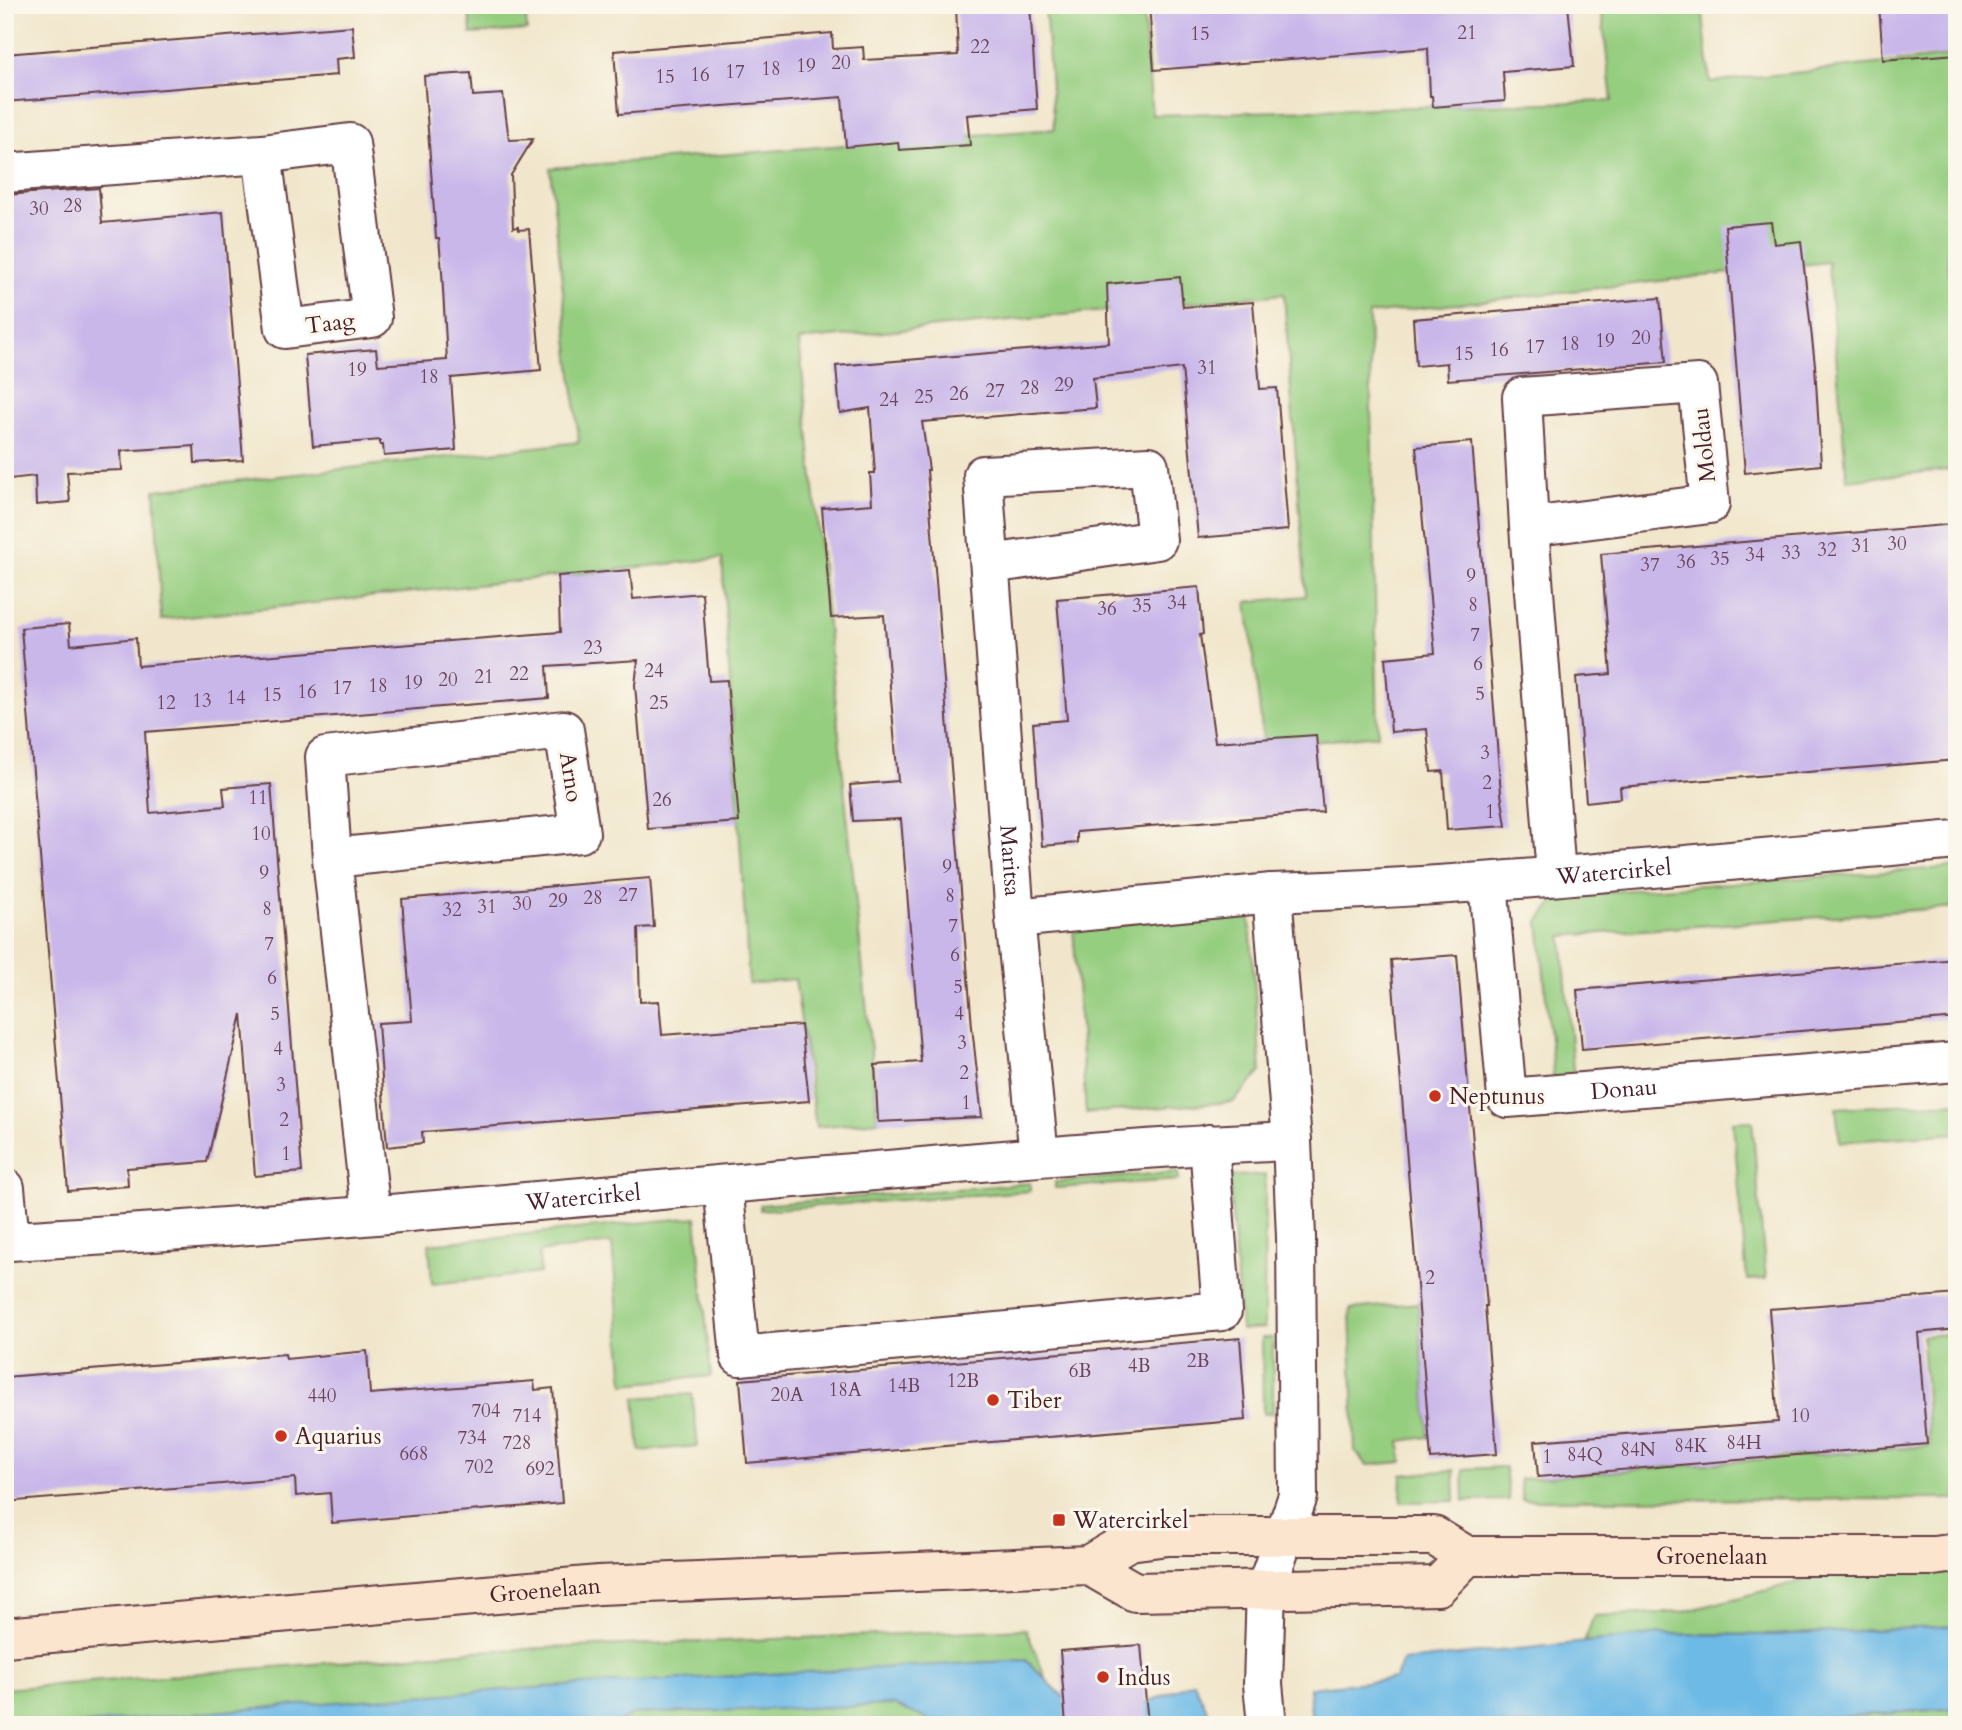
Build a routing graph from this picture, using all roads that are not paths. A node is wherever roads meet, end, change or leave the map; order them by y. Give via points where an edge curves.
1 (262, 154) junction
2 (5, 173) edge
3 (1529, 527) junction
4 (990, 564) junction
5 (1957, 840) edge
6 (332, 858) junction
7 (1556, 875) junction
8 (1488, 882) junction
9 (1272, 893) junction
10 (1015, 918) junction
11 (1957, 1062) edge
12 (1292, 1141) junction
13 (1209, 1144) junction
14 (1039, 1156) junction
15 (723, 1185) junction
16 (5, 1188) edge
17 (371, 1215) junction
18 (8, 1241) edge
19 (1286, 1535) junction
20 (1957, 1553) edge
21 (1467, 1556) junction
22 (1088, 1565) junction
23 (1266, 1588) junction
24 (5, 1637) edge
25 (1267, 1725) edge

1 - 1 street, Taag via 350,143 372,318 285,329
1 - 2 street, Taag
3 - 3 street, Moldau via 1522,397 1699,384 1710,504
3 - 7 street, Moldau
4 - 4 street, Maritsa via 983,475 1149,466 1157,540
4 - 10 street, Maritsa
5 - 7 street, Watercirkel
6 - 6 street, Arno via 326,757 564,730 580,833
6 - 17 street, Arno
7 - 8 street, Watercirkel
8 - 9 street, Watercirkel
8 - 11 street, Donau via 1507,1098
9 - 10 street, Watercirkel
9 - 12 street
10 - 14 street, Maritsa
12 - 13 street, Watercirkel
12 - 19 street via 1298,1496
13 - 14 street, Watercirkel
13 - 15 street via 1222,1311 740,1356
14 - 15 street, Watercirkel
15 - 17 street, Watercirkel
16 - 18 street, Watercirkel
17 - 18 street, Watercirkel
19 - 21 street, Groenelaan via 1434,1536
19 - 22 street, Groenelaan via 1168,1536 1129,1541
19 - 23 street
20 - 21 street, Groenelaan
21 - 23 street via 1438,1586
22 - 23 street via 1135,1591
22 - 24 street, Groenelaan via 600,1585
23 - 25 street via 1263,1684

